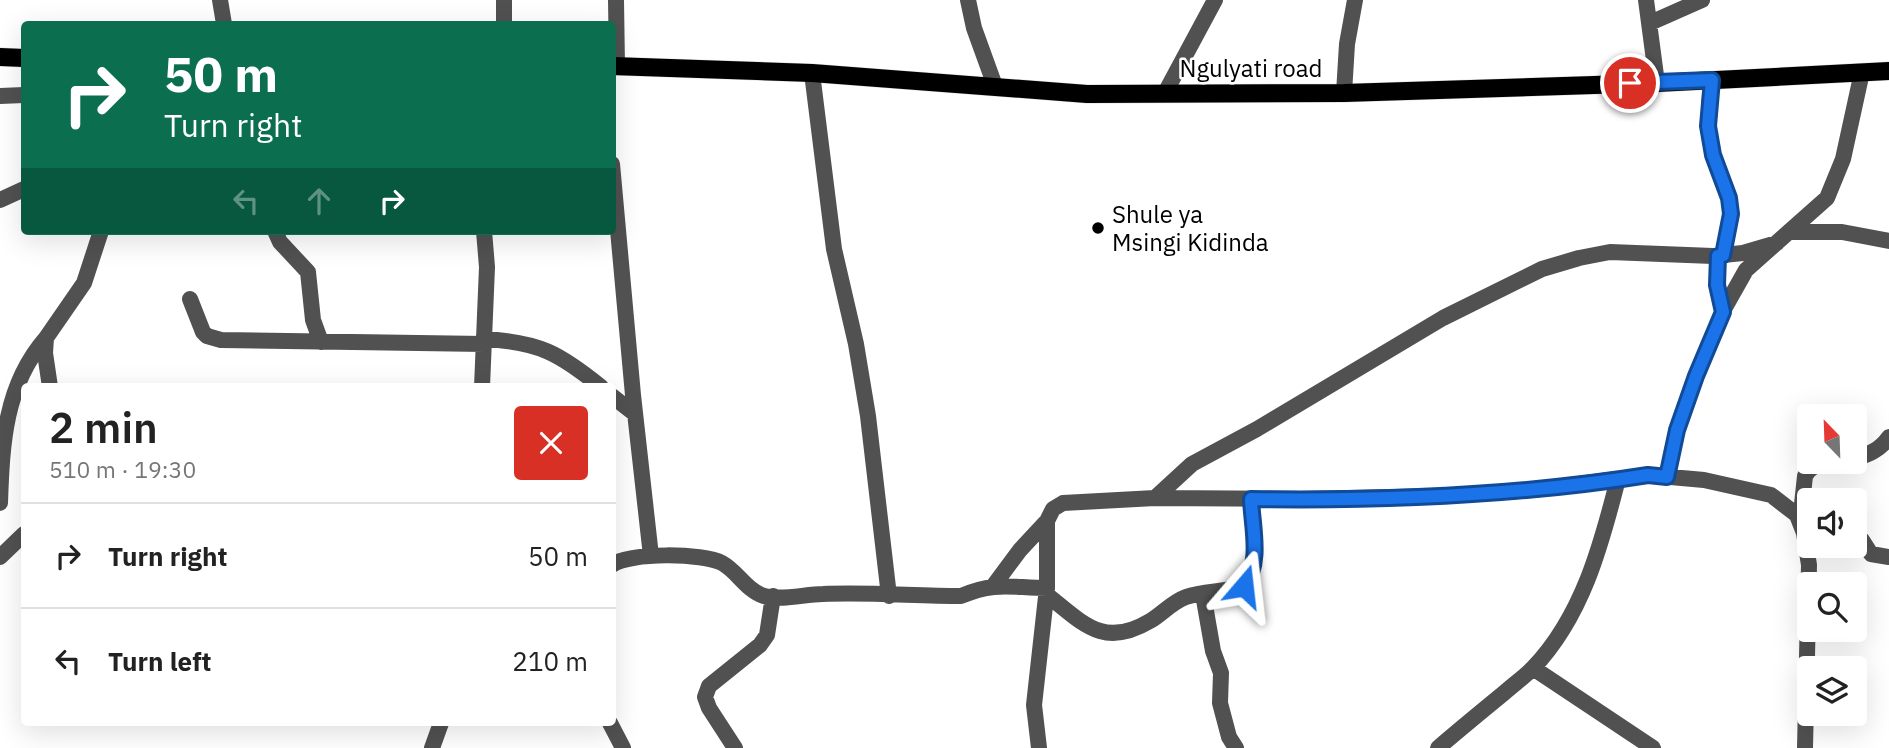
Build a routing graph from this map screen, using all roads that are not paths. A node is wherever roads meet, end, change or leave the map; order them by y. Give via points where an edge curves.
1 (220, 0) edge
2 (504, 0) edge
3 (616, 0) edge
4 (968, 0) edge
5 (1215, 0) edge
6 (1355, 0) edge
7 (1646, 0) edge
8 (1702, 0) edge
9 (224, 21) edge
10 (505, 21) edge
11 (616, 21) edge
12 (1650, 23) junction
13 (0, 57) edge
14 (21, 58) edge
15 (616, 66) edge
16 (1889, 71) edge
17 (1862, 72) junction
18 (812, 73) junction
19 (1712, 80) junction
20 (1657, 83) junction
21 (995, 86) junction
22 (1166, 93) junction
23 (1344, 93) junction
24 (21, 95) edge
25 (0, 96) edge
26 (21, 190) edge
27 (0, 200) edge
28 (616, 207) edge
29 (100, 235) edge
30 (277, 235) edge
31 (484, 235) edge
32 (1783, 238) junction
33 (1889, 241) edge
34 (1720, 256) junction
35 (190, 299) dead end
36 (1723, 312) junction
37 (46, 338) junction
38 (321, 342) junction
39 (484, 342) junction
40 (49, 383) edge
41 (482, 383) edge
42 (596, 383) edge
43 (616, 399) edge
44 (635, 414) junction
45 (1888, 439) edge
46 (1867, 454) edge
47 (1667, 477) junction
48 (1618, 479) junction
49 (1155, 498) junction
50 (1251, 499) junction
51 (0, 503) edge
52 (1797, 515) edge
53 (1047, 521) junction
54 (21, 537) edge
55 (1867, 548) edge
56 (651, 556) junction
57 (0, 557) edge
58 (1889, 557) edge
59 (1809, 558) edge
60 (616, 563) edge
61 (994, 586) junction
62 (1046, 591) junction
63 (1203, 594) junction
64 (773, 596) junction
65 (889, 596) junction
66 (1533, 668) junction
67 (440, 726) edge
68 (611, 726) edge
69 (432, 748) edge
70 (622, 748) edge
71 (735, 748) edge
72 (1039, 748) edge
73 (1234, 748) edge
74 (1438, 748) edge
75 (1653, 748) edge
76 (1805, 748) edge

1 - 9 street
2 - 10 street
3 - 11 street
4 - 21 street
5 - 22 street
6 - 23 street
7 - 12 street
8 - 12 street
12 - 20 street
13 - 14 main road
15 - 18 main road, Ngulyati road
16 - 17 main road, Ngulyati road
17 - 19 main road, Ngulyati road
17 - 32 street via 1843,159 1827,198
18 - 21 main road, Ngulyati road
18 - 65 street via 834,249 868,416
19 - 20 main road, Ngulyati road
19 - 34 street via 1708,126 1731,214
20 - 23 main road, Ngulyati road
21 - 22 main road, Ngulyati road via 1087,94
22 - 23 main road, Ngulyati road
24 - 25 street
26 - 27 street
28 - 44 street
29 - 37 street via 84,283
30 - 38 street via 308,272 313,320
31 - 39 street
32 - 33 street via 1842,232
32 - 34 street
32 - 36 street via 1746,270
34 - 36 street via 1717,285
34 - 49 street via 1610,253 1542,269 1443,318 1192,464
35 - 38 street via 203,332 221,341
36 - 47 street via 1677,430
37 - 40 street
37 - 51 street via 19,378 7,414
38 - 39 street
39 - 41 street
39 - 42 street via 505,340 546,349
43 - 44 street
44 - 56 street
45 - 46 street
47 - 48 street
47 - 52 street via 1771,495
48 - 50 street via 1533,491 1442,496
48 - 66 street via 1577,606
49 - 50 street
49 - 53 street via 1063,502
50 - 63 street via 1251,577 1244,586
53 - 61 street
53 - 62 street
54 - 57 street
55 - 58 street via 1871,554
56 - 60 street
56 - 64 street via 720,562 755,591
59 - 76 street
61 - 62 street
61 - 65 street via 961,596
62 - 63 street via 1085,625 1115,635 1136,629 1186,597
62 - 72 street via 1034,705
63 - 73 street via 1221,673 1220,703
64 - 65 street
64 - 71 street via 767,635 709,686 705,697
66 - 74 street
66 - 75 street
67 - 69 street
68 - 70 street

